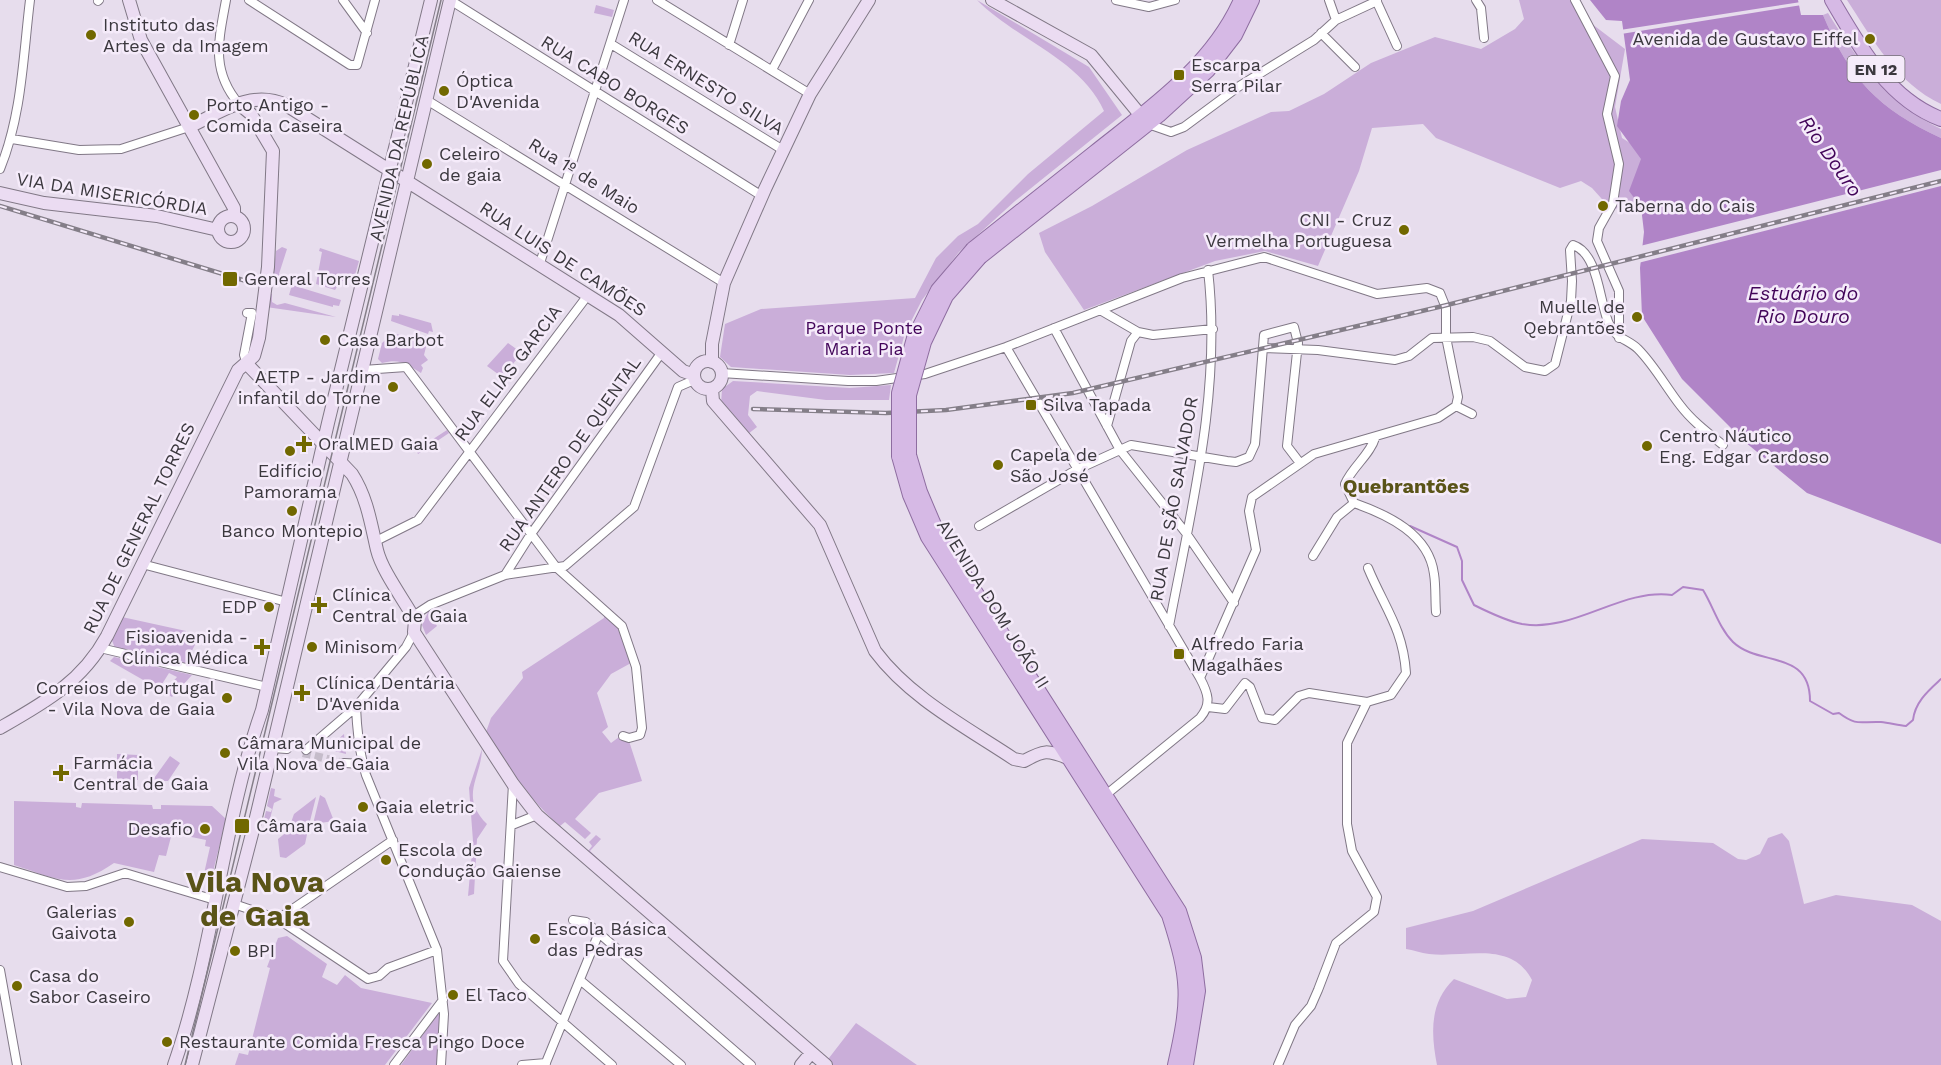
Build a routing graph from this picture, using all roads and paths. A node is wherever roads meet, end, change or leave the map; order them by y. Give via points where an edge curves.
1 (30, 0) edge
2 (129, 0) edge
3 (226, 0) edge
4 (249, 0) edge
5 (343, 0) edge
6 (374, 0) edge
7 (431, 0) edge
8 (450, 0) edge
9 (624, 0) edge
10 (657, 0) edge
11 (743, 0) edge
12 (809, 0) edge
13 (869, 0) edge
14 (992, 0) edge
15 (1116, 0) edge
16 (1176, 0) edge
17 (1241, 0) edge
18 (1252, 0) edge
19 (1329, 0) edge
20 (1476, 0) edge
21 (1575, 0) edge
22 (1832, 0) edge
23 (1377, 1) edge
24 (1336, 20) junction
25 (367, 33) junction
26 (1321, 33) junction
27 (1484, 38) dead end
28 (611, 44) junction
29 (729, 45) junction
30 (1397, 46) dead end
31 (1354, 67) dead end
32 (771, 70) junction
33 (596, 93) junction
34 (810, 94) junction
35 (425, 99) junction
36 (239, 104) junction
37 (1941, 119) edge
38 (1145, 120) junction
39 (189, 127) junction
40 (12, 139) junction
41 (783, 150) junction
42 (0, 169) edge
43 (388, 169) junction
44 (408, 181) junction
45 (566, 184) junction
46 (0, 193) edge
47 (762, 196) junction
48 (234, 216) junction
49 (218, 230) junction
50 (540, 263) junction
51 (1209, 270) junction
52 (724, 283) junction
53 (588, 295) junction
54 (1100, 310) junction
55 (247, 313) dead end
56 (1054, 328) junction
57 (1213, 329) junction
58 (1138, 332) junction
59 (1446, 337) junction
60 (1619, 338) junction
61 (1006, 347) junction
62 (1263, 348) junction
63 (1297, 349) junction
64 (662, 352) junction
65 (712, 362) junction
66 (247, 364) junction
67 (363, 370) junction
68 (721, 373) junction
69 (694, 377) junction
70 (712, 389) junction
71 (1456, 406) junction
72 (1472, 414) dead end
73 (1107, 426) junction
74 (1375, 438) junction
75 (323, 443) junction
76 (1723, 446) dead end
77 (1120, 450) junction
78 (470, 453) junction
79 (904, 456) junction
80 (1201, 457) junction
81 (341, 460) junction
82 (1300, 463) junction
83 (1076, 470) junction
84 (1354, 503) junction
85 (979, 526) dead end
86 (531, 534) junction
87 (1186, 534) junction
88 (376, 541) junction
89 (1313, 556) dead end
90 (142, 564) junction
91 (556, 567) junction
92 (1368, 568) dead end
93 (505, 575) junction
94 (287, 602) junction
95 (1234, 603) junction
96 (1436, 612) dead end
97 (413, 616) junction
98 (1169, 626) junction
99 (414, 632) junction
100 (100, 648) junction
101 (1200, 678) junction
102 (267, 687) junction
103 (1367, 702) junction
104 (356, 707) junction
105 (1208, 707) junction
106 (0, 728) edge
107 (1050, 729) junction
108 (623, 736) dead end
109 (272, 748) junction
110 (287, 749) dead end
111 (249, 750) junction
112 (306, 750) dead end
113 (1041, 751) junction
114 (1068, 758) junction
115 (344, 763) tunnel mouth
116 (363, 764) junction
117 (513, 784) junction
118 (1100, 799) junction
119 (537, 815) junction
120 (512, 825) junction
121 (393, 840) junction
122 (0, 867) edge
123 (215, 900) junction
124 (234, 904) junction
125 (278, 919) junction
126 (573, 920) dead end
127 (598, 935) junction
128 (437, 950) junction
129 (0, 970) edge
130 (580, 980) junction
131 (443, 1000) junction
132 (563, 1022) junction
133 (818, 1061) edge
134 (546, 1064) edge
135 (17, 1065) edge
136 (174, 1065) edge
137 (192, 1065) edge
138 (394, 1065) edge
139 (441, 1065) edge
140 (522, 1065) edge
141 (612, 1065) edge
142 (681, 1065) edge
143 (751, 1065) edge
144 (801, 1065) edge
145 (1175, 1065) edge
146 (1186, 1065) edge
147 (1278, 1065) edge

1 - 40 street
2 - 39 street via 141,40
3 - 36 street via 216,55
4 - 25 street via 350,65 357,65 360,60
5 - 25 street
6 - 25 street
7 - 43 street, AVENIDA DA REPÚBLICA
8 - 33 street, RUA CABO BORGES
8 - 35 street, AVENIDA DA REPÚBLICA
9 - 28 street
10 - 29 street
11 - 29 street
12 - 32 street
13 - 34 street
14 - 38 street via 1091,55
15 - 16 street via 1149,7
17 - 38 main road via 1233,20 1203,60
18 - 38 main road via 1235,35 1208,70
19 - 24 street
20 - 27 street via 1481,8
21 - 60 street via 1614,73 1607,117 1619,164 1611,210 1599,228 1597,242 1619,291
22 - 37 main road, EN 12 via 1880,74 1914,104
23 - 24 street
23 - 30 street
24 - 26 street
26 - 31 street
26 - 38 street via 1184,127 1171,132
28 - 33 street
28 - 41 street, RUA ERNESTO SILVA
29 - 32 street
32 - 34 street
33 - 45 street
33 - 47 street, RUA CABO BORGES
34 - 41 street
35 - 44 street, AVENIDA DA REPÚBLICA
35 - 45 street, Rua 1º de Maio
36 - 39 street, RUA LUIS DE CAMÕES
36 - 43 street, RUA LUIS DE CAMÕES via 263,97 278,101
36 - 66 street, RUA DE GENERAL TORRES via 250,114 273,151 268,267 259,339
38 - 79 main road, AVENIDA DOM JOÃO II, bridge via 976,253 946,296 924,342 909,395
39 - 40 street via 121,149 79,150
39 - 48 street via 234,208
40 - 42 street
41 - 47 street
43 - 44 street, RUA LUIS DE CAMÕES
43 - 75 street, AVENIDA DA REPÚBLICA
44 - 50 street, RUA LUIS DE CAMÕES
44 - 67 street, AVENIDA DA REPÚBLICA
45 - 50 street
45 - 52 street, Rua 1º de Maio
46 - 49 street, VIA DA MISERICÓRDIA
47 - 52 street
48 - 49 street via 222,219
48 - 49 street via 243,224 240,239 225,241
50 - 53 street, RUA LUIS DE CAMÕES
51 - 54 street
51 - 57 street, RUA DE SÃO SALVADOR
51 - 59 street via 1264,257 1377,294 1436,290 1446,308
52 - 65 street
53 - 64 street, RUA LUIS DE CAMÕES via 631,323
53 - 78 street, RUA ELIAS GARCIA
54 - 56 street
54 - 58 street
55 - 66 street via 252,313 244,355
56 - 61 street
56 - 73 street
57 - 58 street via 1153,335
57 - 80 street, RUA DE SÃO SALVADOR via 1208,419
58 - 73 street via 1131,341
59 - 60 street via 1483,338 1525,367 1551,369 1571,301 1569,250 1573,245 1581,250 1597,277 1607,320
59 - 63 street via 1432,338 1409,356 1395,360
59 - 71 street via 1458,398
60 - 76 street via 1638,349 1680,406
61 - 68 street via 925,374 876,381
61 - 83 street
62 - 63 street
62 - 63 street via 1264,335 1294,327
62 - 80 street via 1253,452 1236,462
63 - 82 street via 1287,446
64 - 69 street, RUA LUIS DE CAMÕES
64 - 86 street, RUA ANTERO DE QUENTAL
65 - 68 street
65 - 69 street via 700,364
66 - 75 street
66 - 90 street, RUA DE GENERAL TORRES via 240,368 231,385
67 - 78 street via 406,368
67 - 81 street, AVENIDA DA REPÚBLICA
68 - 70 street
69 - 70 street via 703,389
69 - 91 street via 678,387 638,502 565,566
70 - 113 street via 713,401 820,525 870,641 887,667 938,708 1014,759 1024,761
71 - 72 street
71 - 74 street via 1438,418
73 - 77 street
74 - 82 street via 1314,454
74 - 84 street via 1344,484
75 - 81 street
75 - 94 street, AVENIDA DA REPÚBLICA
77 - 80 street via 1131,445
77 - 83 street
77 - 87 street
78 - 86 street
78 - 88 street, RUA ELIAS GARCIA via 418,520
79 - 107 main road, AVENIDA DOM JOÃO II via 910,495 928,537
79 - 118 main road, AVENIDA DOM JOÃO II via 937,532
80 - 87 street, RUA DE SÃO SALVADOR
81 - 88 street via 360,488
81 - 109 street, AVENIDA DA REPÚBLICA
82 - 95 street via 1249,503 1256,550
83 - 85 street
83 - 98 street
84 - 89 street via 1337,517
84 - 96 street via 1398,521 1426,551 1434,574
86 - 91 street
86 - 93 street, RUA ANTERO DE QUENTAL
87 - 95 street
87 - 98 street, RUA DE SÃO SALVADOR
88 - 97 street via 377,551
90 - 94 street
90 - 100 street, RUA DE GENERAL TORRES
91 - 93 street
91 - 108 street via 622,626 636,667 642,728 640,735
92 - 103 street via 1393,617 1406,673 1391,695
93 - 97 street via 430,605
94 - 102 street, AVENIDA DA REPÚBLICA
95 - 101 street
97 - 99 street
98 - 101 street
99 - 104 street
99 - 117 street
100 - 102 street
100 - 106 street, RUA DE GENERAL TORRES via 64,690
101 - 105 street
102 - 111 street, AVENIDA DA REPÚBLICA
103 - 105 street via 1309,693 1299,696 1275,720 1262,718 1245,683 1224,709
103 - 147 street via 1347,743 1347,824 1352,851 1377,897 1377,905 1366,920 1336,943 1314,998 1295,1025
104 - 112 street
104 - 116 street
105 - 118 street via 1200,718
107 - 113 street
107 - 114 main road, AVENIDA DOM JOÃO II
109 - 110 street
109 - 111 street
109 - 124 street, AVENIDA DA REPÚBLICA
111 - 123 street, AVENIDA DA REPÚBLICA
113 - 114 street
114 - 118 main road, AVENIDA DOM JOÃO II
115 - 116 street
116 - 121 street
117 - 119 street
117 - 120 street
118 - 145 main road, AVENIDA DOM JOÃO II via 1169,915 1184,960 1188,991
118 - 146 main road, AVENIDA DOM JOÃO II via 1179,911 1194,958 1198,991
119 - 120 street
119 - 133 street
120 - 132 street via 503,961 519,984
121 - 125 street
121 - 128 street
122 - 123 street via 67,887 86,886 125,873
123 - 124 street
123 - 136 street, AVENIDA DA REPÚBLICA
124 - 125 street
124 - 137 street, AVENIDA DA REPÚBLICA
125 - 128 street via 368,979
126 - 127 street via 586,922
127 - 130 street
127 - 143 street
128 - 131 street
129 - 135 street
130 - 132 street
130 - 142 street
131 - 138 street
131 - 139 street
132 - 134 street
132 - 141 street
133 - 144 street
134 - 140 street

